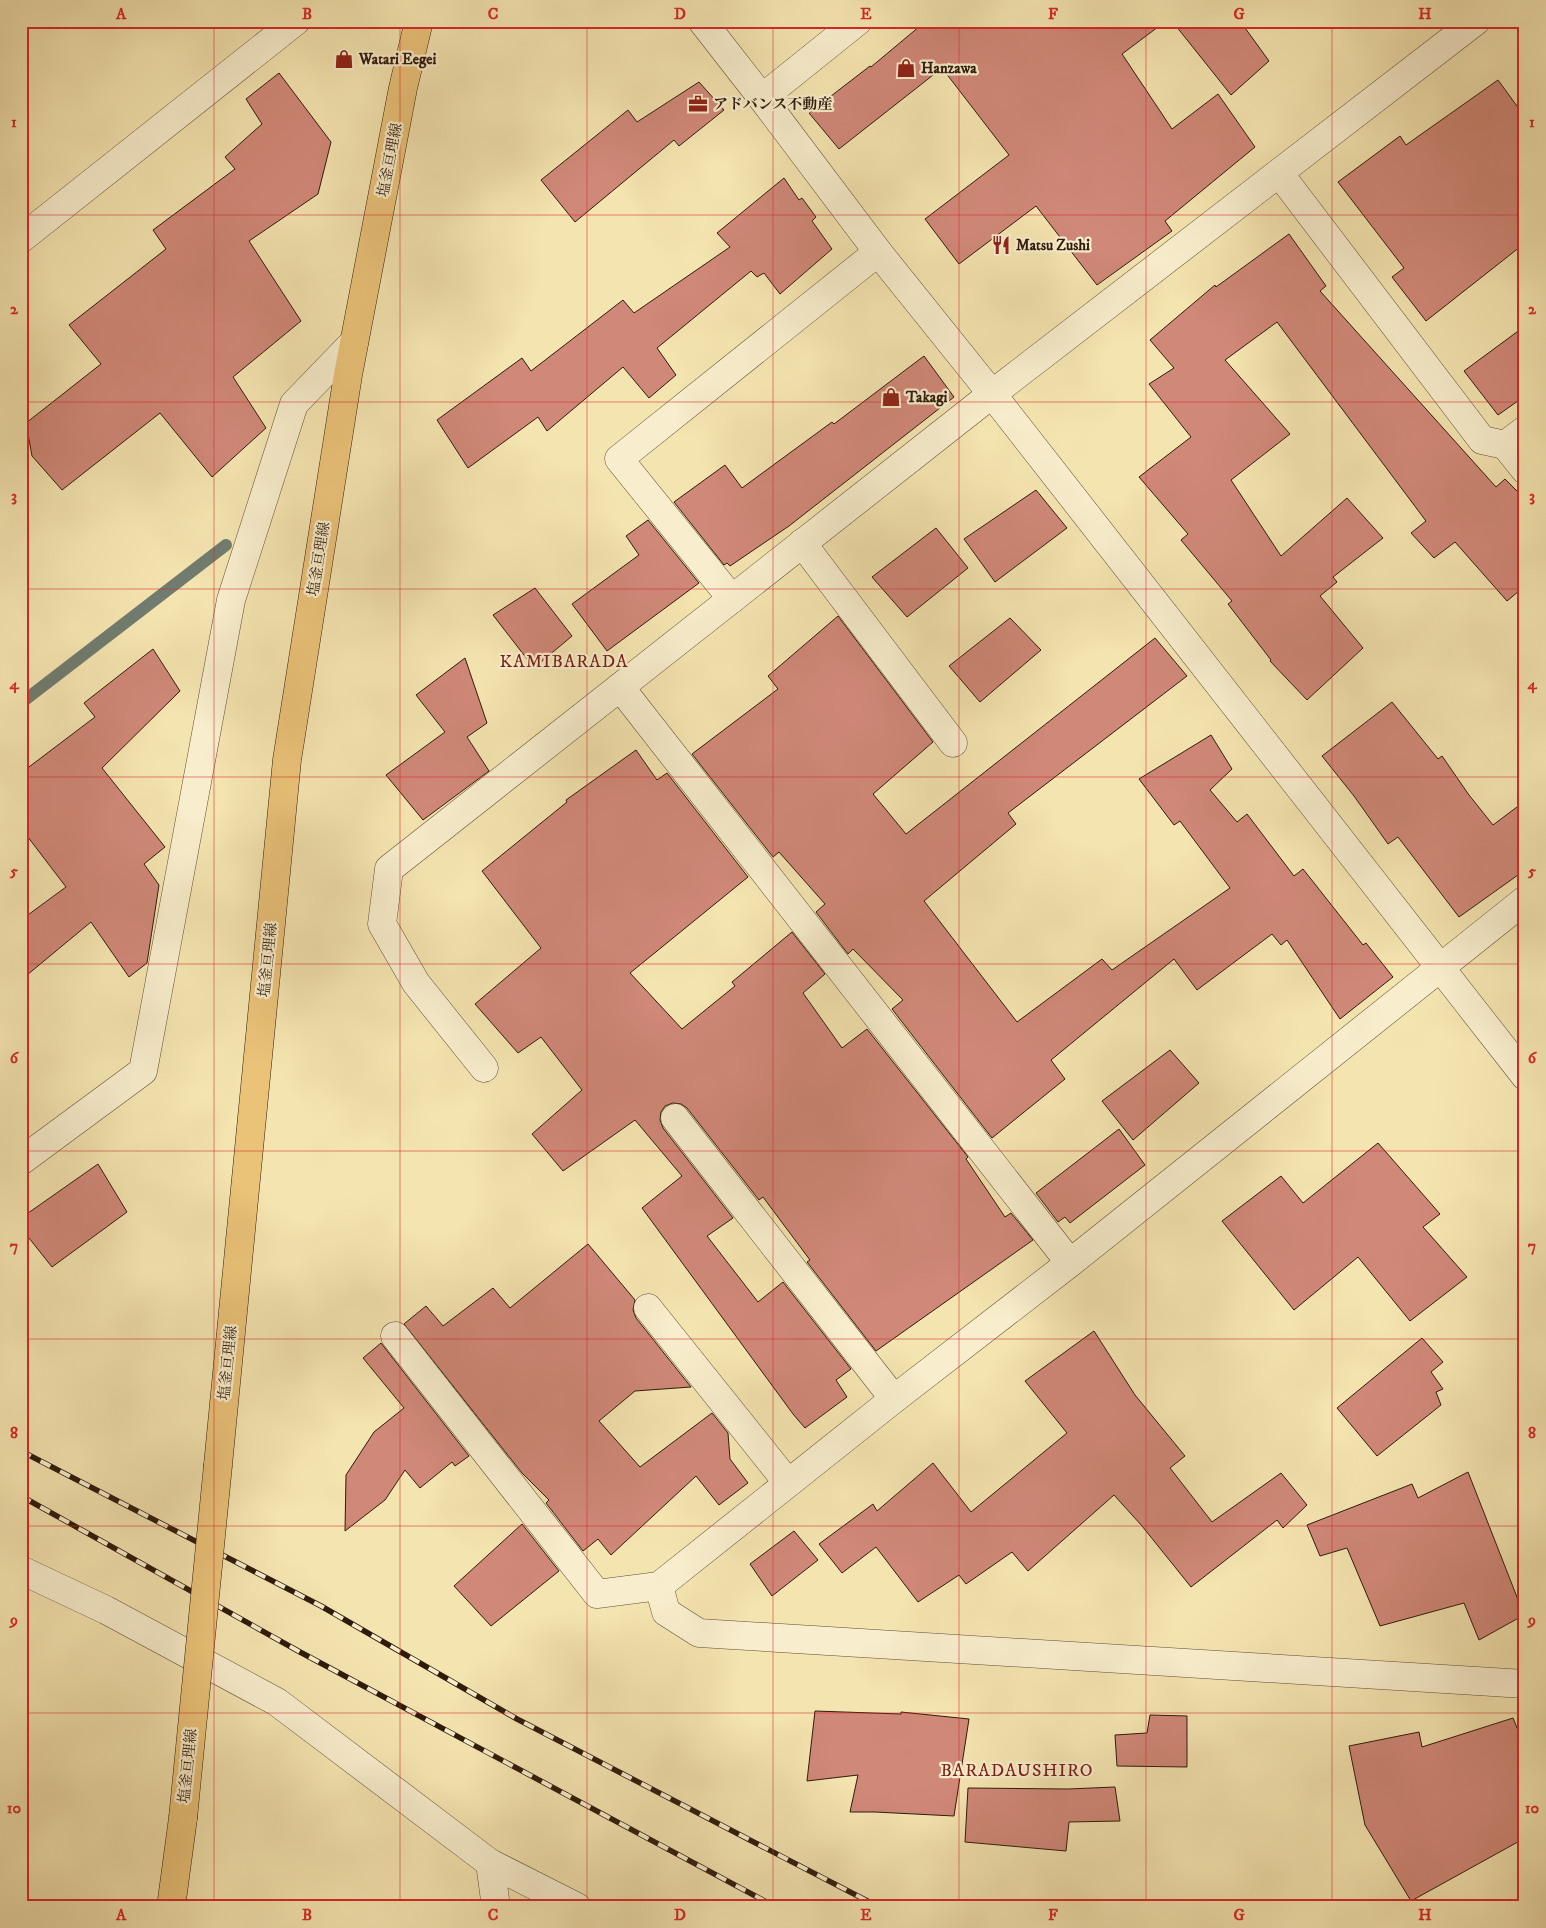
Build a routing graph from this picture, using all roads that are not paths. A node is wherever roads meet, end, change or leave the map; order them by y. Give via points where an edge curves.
1 (296, 21) edge
2 (419, 21) edge
3 (702, 21) edge
4 (858, 21) edge
5 (1476, 21) edge
6 (762, 98) junction
7 (1279, 173) junction
8 (21, 239) edge
9 (878, 252) junction
10 (354, 342) junction
11 (992, 394) junction
12 (1515, 438) edge
13 (1525, 470) edge
14 (802, 543) junction
15 (732, 599) junction
16 (620, 687) junction
17 (953, 743) dead end
18 (1525, 900) edge
19 (1440, 968) junction
20 (484, 1068) dead end
21 (1525, 1076) edge
22 (675, 1118) dead end
23 (21, 1161) edge
24 (1070, 1263) junction
25 (648, 1308) dead end
26 (394, 1336) dead end
27 (894, 1399) junction
28 (788, 1483) junction
29 (21, 1570) edge
30 (659, 1586) junction
31 (1525, 1684) edge
32 (490, 1863) junction
33 (171, 1907) edge
34 (496, 1907) edge
35 (577, 1907) edge

1 - 8 street
2 - 10 main road, 塩釜亘理線
3 - 6 street
4 - 6 street
5 - 7 street
6 - 9 street
7 - 11 street
7 - 12 street via 1482,440
9 - 11 street
9 - 15 street via 619,459
10 - 23 street via 294,404 231,600 143,1070
10 - 33 main road, 塩釜亘理線, bridge via 287,760 183,1818
11 - 14 street
11 - 19 street
12 - 13 street
14 - 15 street
14 - 17 street
15 - 16 street
16 - 20 street via 390,869 382,924 416,983
16 - 24 street
18 - 19 street
19 - 21 street
19 - 24 street
22 - 27 street
24 - 27 street
25 - 28 street
26 - 30 street via 597,1594
27 - 28 street
28 - 30 street
29 - 32 street via 106,1610 277,1702
30 - 31 street via 666,1612 699,1634
32 - 34 street
32 - 35 street

